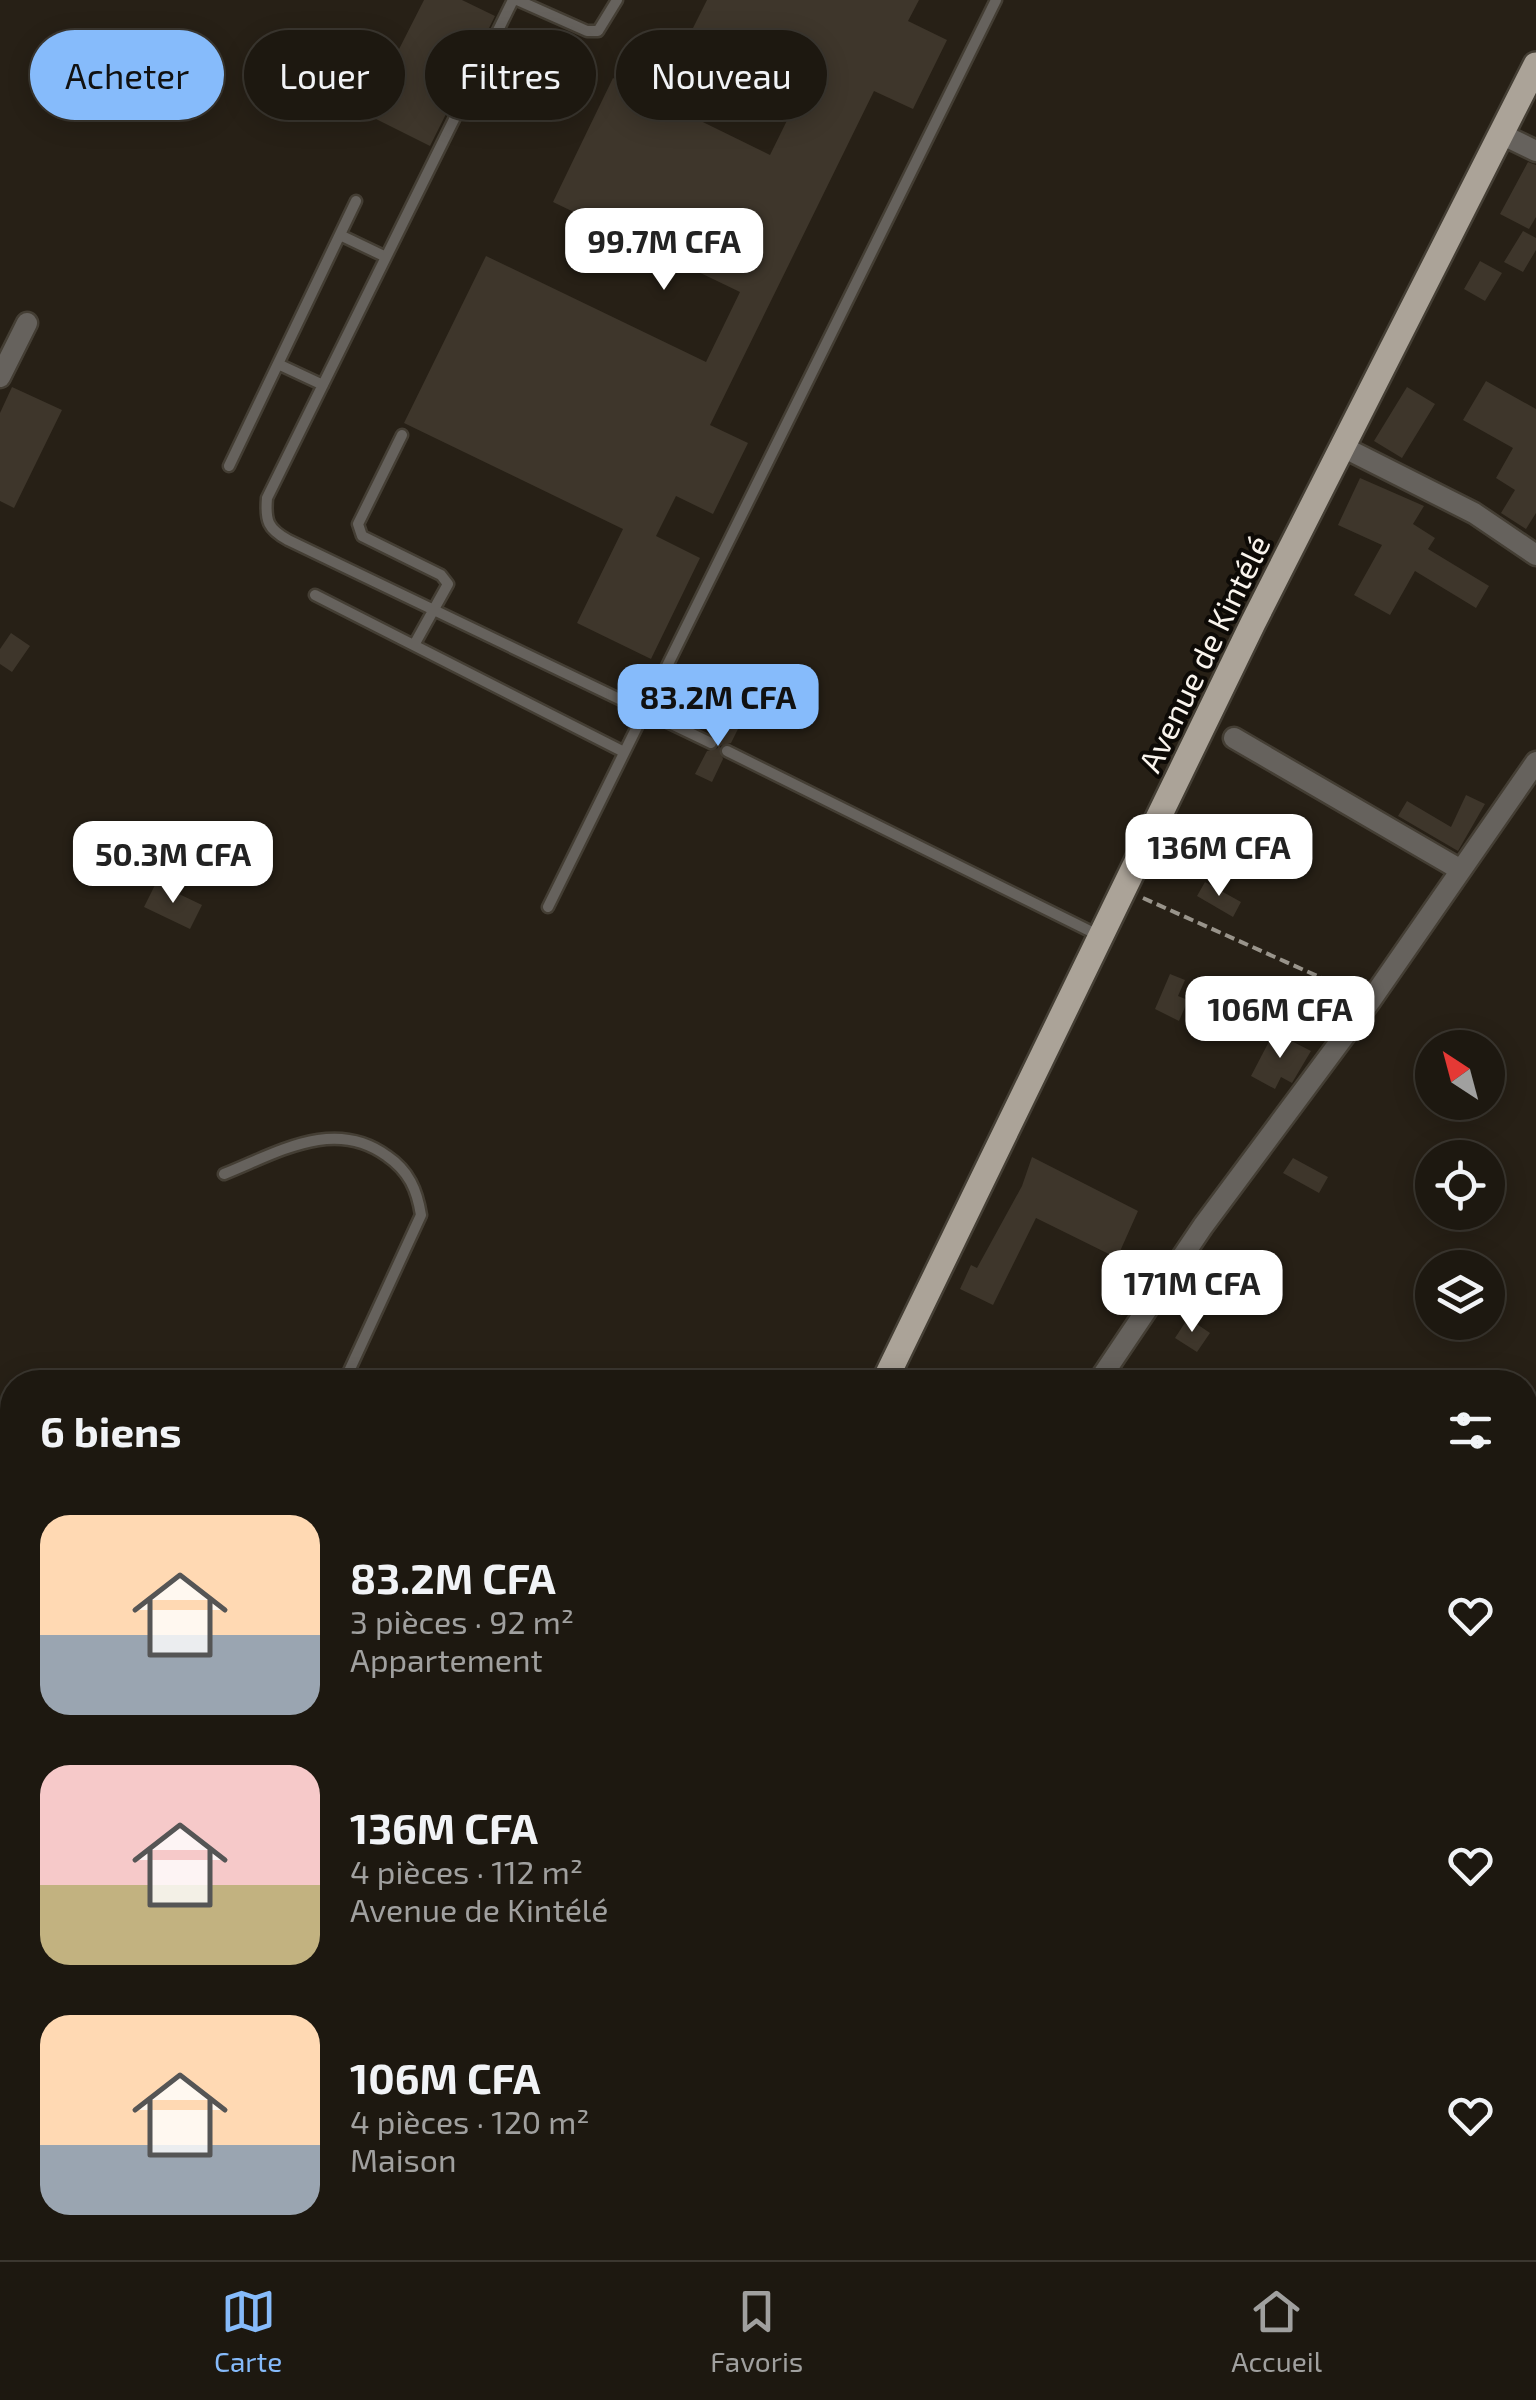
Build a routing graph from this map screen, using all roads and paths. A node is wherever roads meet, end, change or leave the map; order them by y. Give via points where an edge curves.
1 (515, 0) edge
2 (617, 0) edge
3 (996, 0) edge
4 (1536, 65) edge
5 (1500, 134) junction
6 (1536, 151) edge
7 (356, 200) dead end
8 (340, 235) junction
9 (386, 257) junction
10 (27, 322) dead end
11 (278, 364) junction
12 (0, 378) edge
13 (322, 385) junction
14 (402, 435) dead end
15 (1343, 447) junction
16 (229, 466) dead end
17 (1536, 554) edge
18 (314, 594) dead end
19 (434, 608) junction
20 (414, 645) junction
21 (645, 710) junction
22 (1234, 738) dead end
23 (711, 743) dead end
24 (727, 751) dead end
25 (624, 752) junction
26 (1536, 762) edge
27 (1460, 869) junction
28 (1125, 890) junction
29 (548, 907) dead end
30 (1102, 937) junction
31 (1371, 1000) junction
32 (224, 1174) dead end
33 (350, 1370) edge
34 (895, 1370) edge
35 (1106, 1370) edge

1 - 2 lane via 587,31 606,23
1 - 9 lane
3 - 21 lane
4 - 5 main road, Avenue de Kintélé
5 - 6 street
5 - 15 main road, Avenue de Kintélé
7 - 8 lane
8 - 9 lane
8 - 11 lane
9 - 13 lane
10 - 12 street
11 - 13 lane
11 - 16 lane
13 - 19 lane via 267,498 272,531
14 - 19 lane via 358,524 370,541 441,575 448,584
15 - 17 street via 1474,513
15 - 28 main road, Avenue de Kintélé
18 - 20 lane
19 - 20 lane
19 - 21 lane
20 - 25 lane
21 - 23 lane
21 - 25 lane
22 - 27 street
24 - 30 lane
25 - 29 lane
26 - 27 street
27 - 31 street
28 - 30 main road, Avenue de Kintélé
28 - 31 path
30 - 34 main road, Avenue de Kintélé
31 - 35 street via 1203,1226
32 - 33 lane via 303,1142 353,1138 399,1164 418,1191 421,1215

